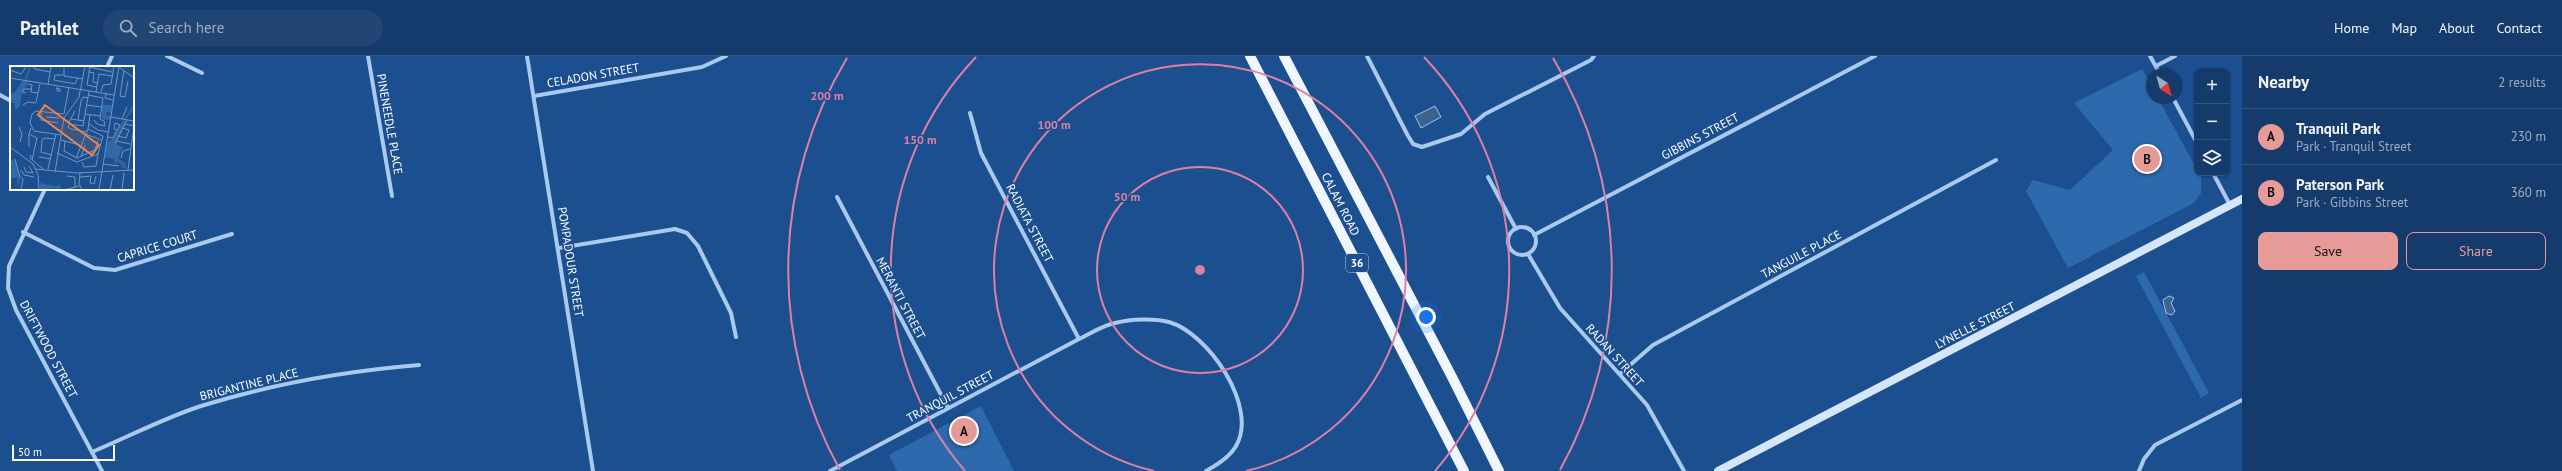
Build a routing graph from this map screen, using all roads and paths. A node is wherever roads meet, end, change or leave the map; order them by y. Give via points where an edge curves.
1 (112, 56) edge
2 (167, 56) edge
3 (368, 56) edge
4 (527, 56) edge
5 (726, 56) edge
6 (1250, 56) edge
7 (1284, 56) edge
8 (1367, 56) edge
9 (1594, 56) edge
10 (1875, 56) edge
11 (2150, 56) edge
12 (2175, 56) edge
13 (107, 66) edge
14 (2156, 66) joint
15 (202, 73) dead end
16 (0, 95) edge
17 (534, 96) junction
18 (10, 100) edge
19 (2176, 104) edge
20 (970, 113) dead end
21 (2195, 140) edge
22 (1996, 160) dead end
23 (2215, 176) edge
24 (1488, 177) dead end
25 (44, 190) edge
26 (392, 196) dead end
27 (837, 197) dead end
28 (2242, 199) edge
29 (2230, 205) junction
30 (1516, 229) junction
31 (23, 232) junction
32 (232, 234) dead end
33 (1534, 235) junction
34 (559, 248) junction
35 (1528, 254) junction
36 (736, 337) dead end
37 (1079, 339) junction
38 (419, 365) dead end
39 (1621, 374) junction
40 (2242, 400) edge
41 (948, 408) junction
42 (92, 452) junction
43 (102, 471) edge
44 (593, 471) edge
45 (830, 471) edge
46 (1206, 471) edge
47 (1464, 471) edge
48 (1499, 471) edge
49 (1684, 471) edge
50 (1718, 471) edge
51 (2139, 471) edge

1 - 13 street
2 - 15 street
3 - 26 street, PINENEEDLE PLACE
4 - 17 street, POMPADOUR STREET
5 - 17 street, CELADON STREET via 702,67
6 - 47 main road, CALAM ROAD / 36
7 - 48 main road, CALAM ROAD / 36
8 - 9 street via 1413,144 1422,147 1461,134 1485,114 1591,60
10 - 33 street, GIBBINS STREET
11 - 14 street
12 - 14 street
16 - 18 street
17 - 34 street, POMPADOUR STREET
19 - 21 street
20 - 37 street, RADIATA STREET via 981,153
22 - 39 street, TANGUILE PLACE via 1653,345
23 - 29 street
24 - 30 street
25 - 31 street, DRIFTWOOD STREET
27 - 41 street, MERANTI STREET
28 - 29 street, LYNELLE STREET
29 - 50 street, LYNELLE STREET
30 - 33 street via 1528,229
30 - 35 street via 1510,236 1509,245 1519,255
31 - 32 street, CAPRICE COURT via 94,268 115,270
31 - 42 street, DRIFTWOOD STREET via 9,266 8,288 16,310
33 - 35 street via 1535,245
34 - 36 street via 675,230 687,233 698,246 731,313
34 - 44 street, POMPADOUR STREET
35 - 39 street, RADAN STREET via 1560,308
37 - 41 street, TRANQUIL STREET
37 - 46 street, TRANQUIL STREET via 1114,323 1145,320 1169,322 1191,332 1205,344 1232,388 1242,417 1242,431 1236,446 1225,459
38 - 42 street, BRIGANTINE PLACE via 361,370 285,384 200,406
39 - 49 street, RADAN STREET via 1647,405
40 - 51 street via 2155,445 2144,459
41 - 45 street, TRANQUIL STREET
42 - 43 street, DRIFTWOOD STREET

